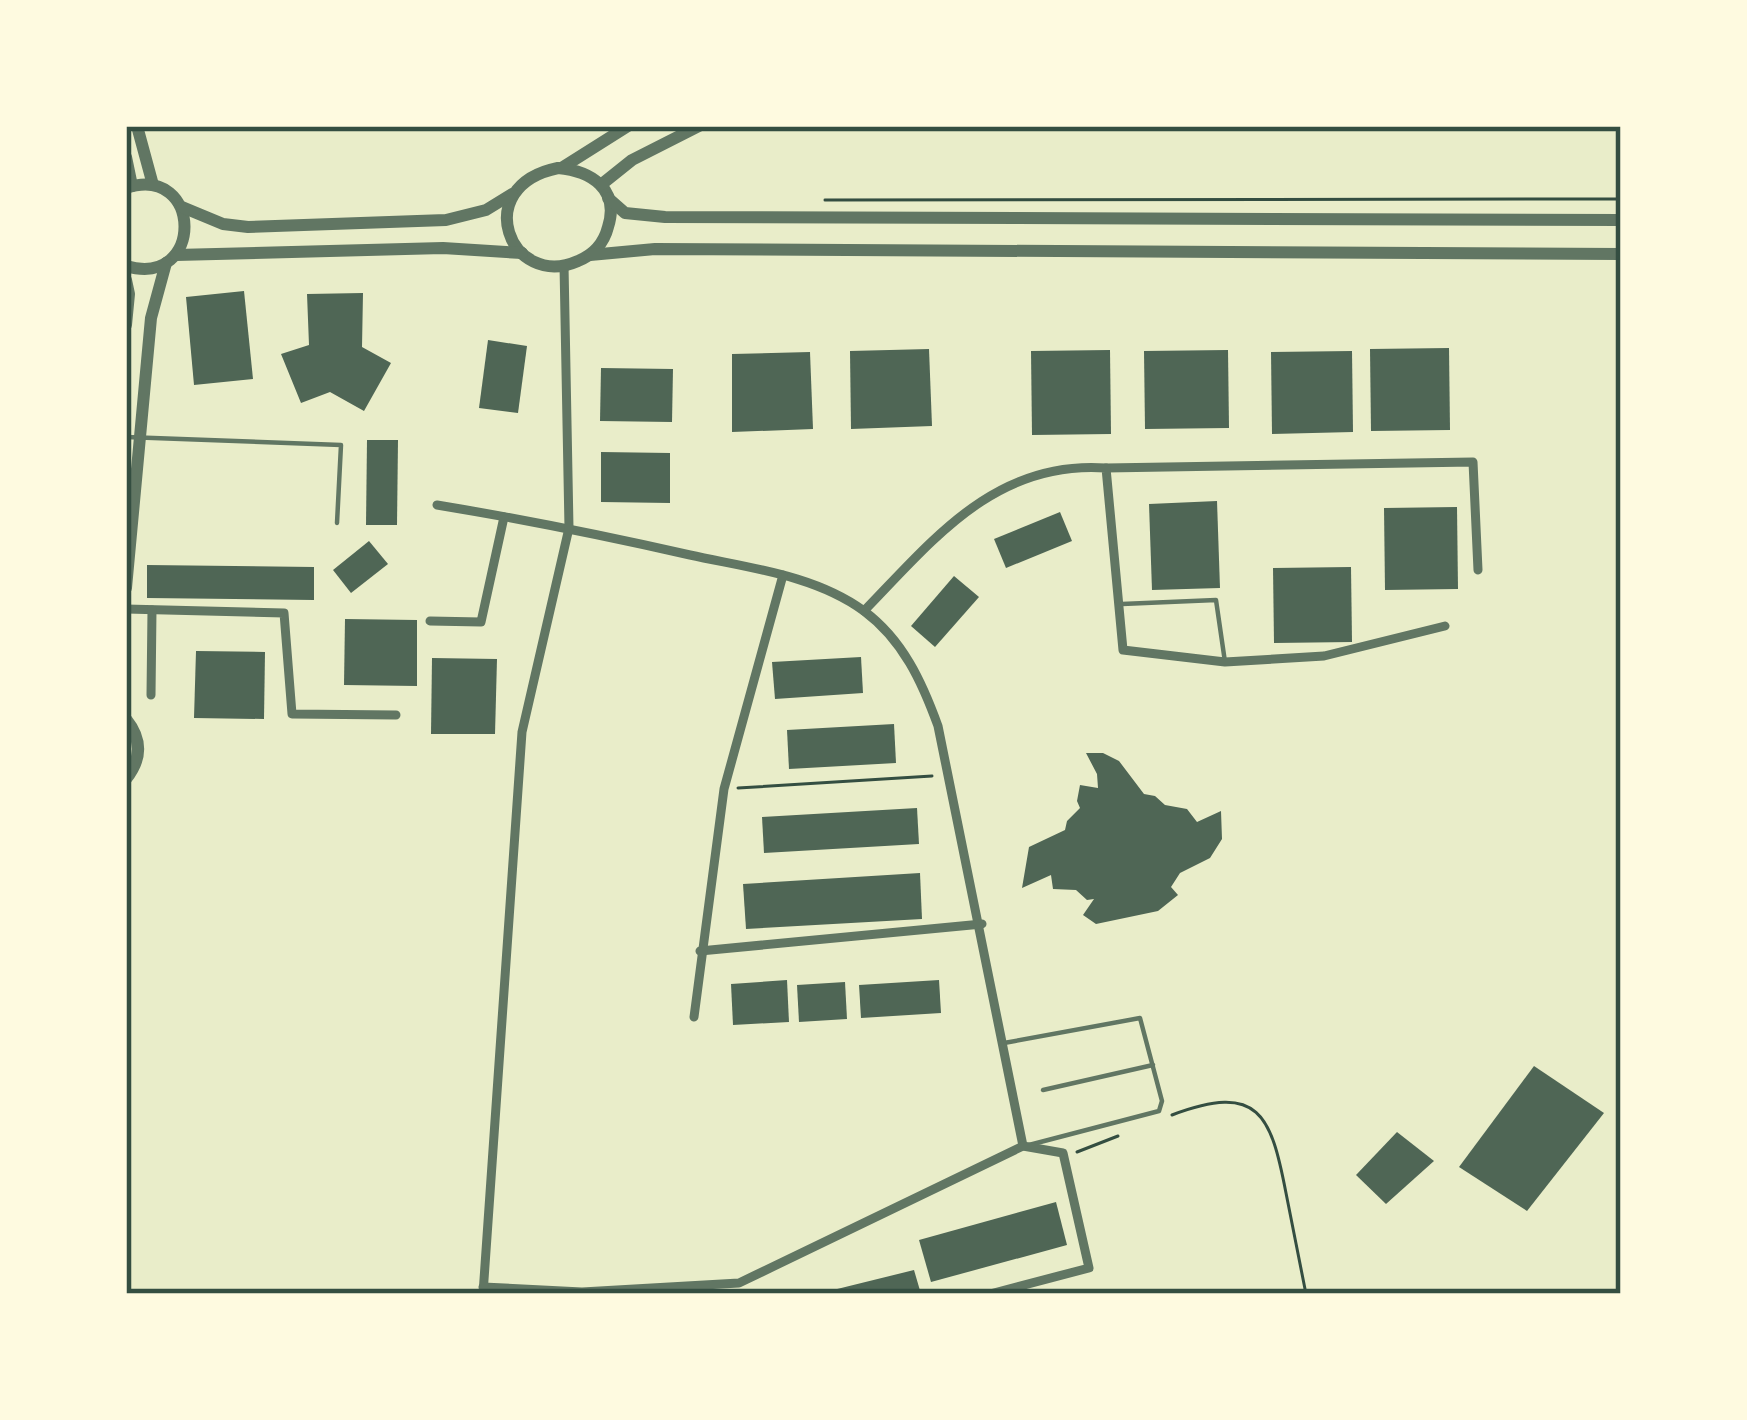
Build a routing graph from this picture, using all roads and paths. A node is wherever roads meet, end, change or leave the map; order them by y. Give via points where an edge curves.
1 (137, 126) edge
2 (606, 126) edge
3 (628, 126) edge
4 (699, 126) edge
5 (599, 144) junction
6 (126, 157) edge
7 (558, 168) junction
8 (602, 184) junction
9 (153, 185) junction
10 (129, 187) edge
11 (512, 194) junction
12 (608, 198) junction
13 (1621, 199) edge
14 (814, 200) dead end
15 (182, 207) junction
16 (1621, 220) edge
17 (522, 253) junction
18 (1621, 254) edge
19 (590, 255) junction
20 (171, 259) junction
21 (565, 265) junction
22 (126, 266) edge
23 (126, 280) edge
24 (126, 325) edge
25 (133, 438) edge
26 (1106, 467) junction
27 (437, 505) dead end
28 (504, 517) junction
29 (337, 523) dead end
30 (568, 528) junction
31 (1478, 570) dead end
32 (783, 575) junction
33 (126, 587) edge
34 (1119, 604) junction
35 (126, 609) edge
36 (152, 610) junction
37 (864, 611) junction
38 (430, 621) dead end
39 (1445, 626) dead end
40 (1225, 662) junction
41 (151, 695) dead end
42 (396, 715) dead end
43 (126, 719) edge
44 (950, 774) junction
45 (126, 779) edge
46 (724, 789) junction
47 (982, 924) junction
48 (700, 951) junction
49 (694, 1017) dead end
50 (1004, 1043) junction
51 (1153, 1065) junction
52 (1043, 1090) dead end
53 (1164, 1118) dead end
54 (1120, 1135) dead end
55 (1024, 1146) junction
56 (1063, 1153) junction
57 (741, 1288) edge
58 (483, 1290) edge
59 (990, 1294) edge
60 (1306, 1294) edge

1 - 9 street
2 - 5 street
3 - 5 street
4 - 8 street
5 - 7 street
6 - 10 street
7 - 8 street
7 - 11 street via 528,178
8 - 12 street
9 - 10 street
9 - 15 street
11 - 15 street via 446,220 248,227
11 - 17 street via 506,224
12 - 16 street via 625,213 664,217
12 - 19 street via 610,224
13 - 14 path
15 - 20 street via 185,236
17 - 20 street via 443,248
17 - 21 street
18 - 19 street
19 - 21 street
20 - 22 street via 142,270
20 - 25 street via 151,318
21 - 30 street
23 - 24 street
25 - 29 lane via 341,445
25 - 33 street
26 - 31 street via 1473,462
26 - 34 street
26 - 37 street via 1009,483 952,519
27 - 28 street
28 - 30 street
28 - 38 street via 481,622
30 - 32 street
30 - 58 street via 522,733
32 - 37 street
32 - 46 street
34 - 40 street via 1124,650
34 - 40 lane via 1216,600
35 - 36 street
36 - 41 street
36 - 42 street via 284,614 292,714
37 - 44 street via 894,638 922,682
39 - 40 street via 1324,656
43 - 45 street via 139,756
44 - 46 path
44 - 47 street
46 - 48 street
47 - 48 street
47 - 50 street
48 - 49 street
50 - 51 lane via 1140,1018
50 - 55 street
51 - 52 lane
51 - 55 lane via 1159,1111
53 - 60 path via 1208,1102 1249,1106 1274,1132
54 - 56 path
55 - 56 street
55 - 57 street
56 - 59 street via 1089,1268
57 - 58 street

